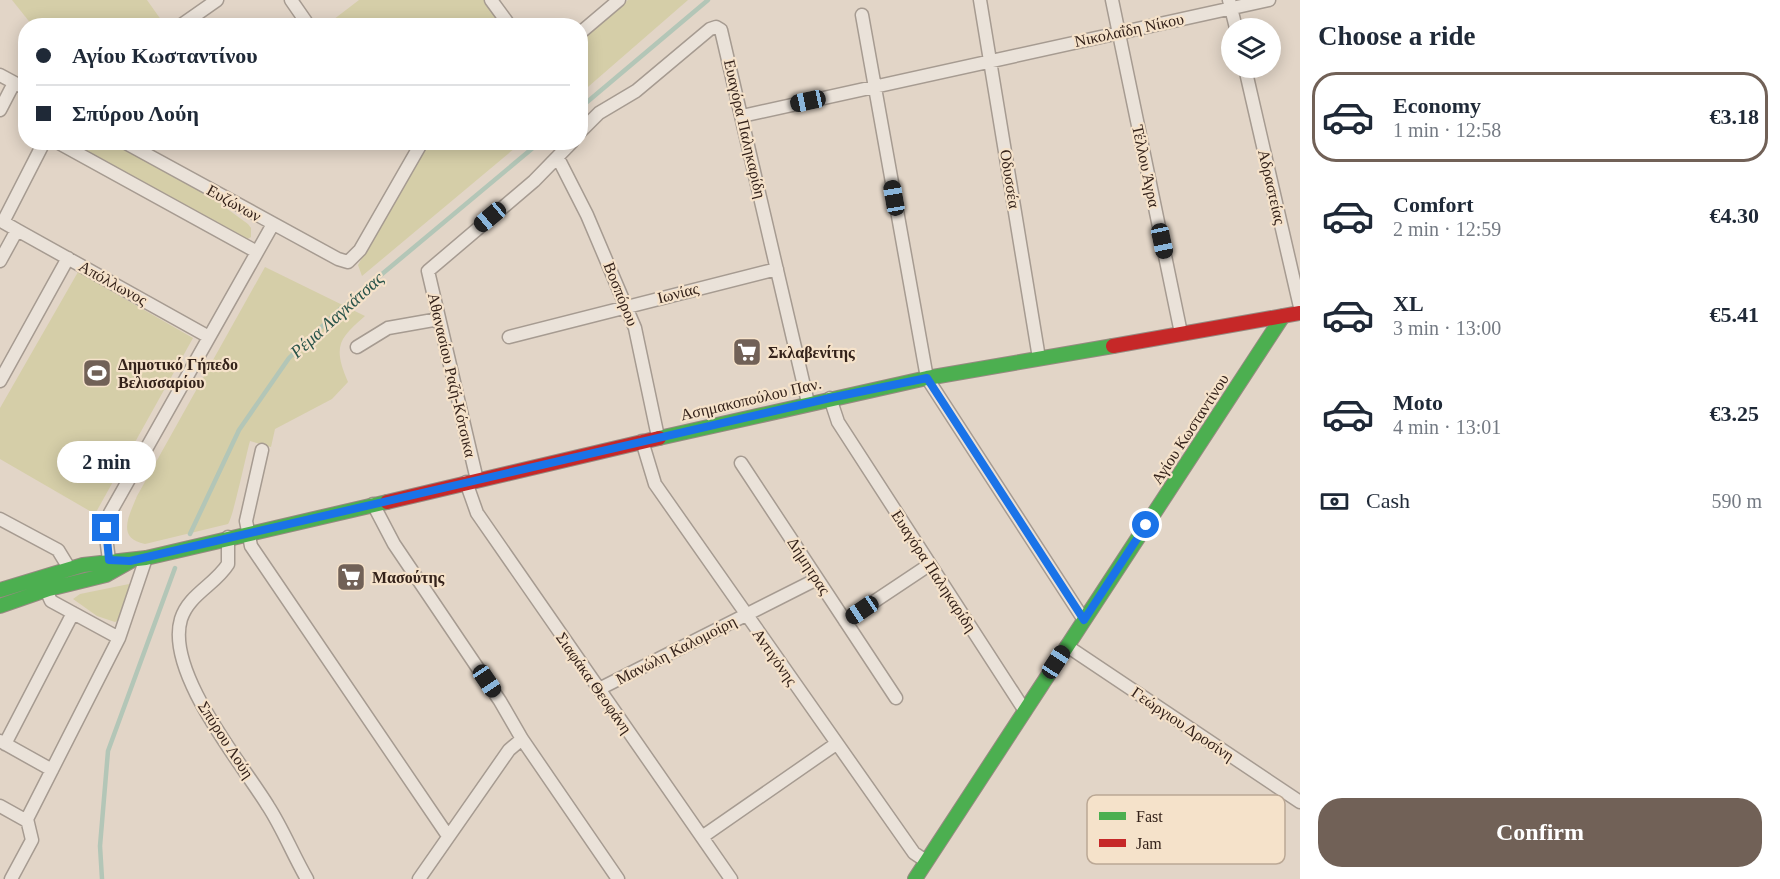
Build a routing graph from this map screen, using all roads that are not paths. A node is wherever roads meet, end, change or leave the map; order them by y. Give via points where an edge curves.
1 (217, 0) edge
2 (291, 0) edge
3 (491, 0) edge
4 (619, 0) edge
5 (980, 0) edge
6 (1112, 0) edge
7 (1269, 0) edge
8 (1230, 4) edge
9 (861, 15) dead end
10 (191, 18) edge
11 (303, 18) edge
12 (504, 18) edge
13 (588, 26) edge
14 (1119, 33) junction
15 (990, 60) junction
16 (0, 75) edge
17 (1247, 78) edge
18 (18, 85) edge
19 (874, 86) junction
20 (18, 88) edge
21 (0, 110) edge
22 (742, 116) junction
23 (588, 124) edge
24 (40, 150) edge
25 (72, 150) edge
26 (139, 150) edge
27 (417, 150) edge
28 (565, 150) edge
29 (558, 158) junction
30 (273, 224) junction
31 (17, 230) junction
32 (2, 252) edge
33 (257, 252) junction
34 (68, 258) junction
35 (777, 269) junction
36 (627, 307) junction
37 (1300, 307) edge
38 (1300, 313) edge
39 (1283, 316) junction
40 (439, 319) junction
41 (1181, 333) junction
42 (209, 337) junction
43 (509, 337) dead end
44 (357, 347) dead end
45 (1039, 358) junction
46 (927, 378) junction
47 (0, 381) edge
48 (830, 398) junction
49 (808, 403) junction
50 (658, 437) junction
51 (642, 441) junction
52 (262, 450) dead end
53 (741, 463) dead end
54 (471, 481) junction
55 (373, 504) junction
56 (0, 519) edge
57 (246, 533) junction
58 (228, 537) junction
59 (146, 558) junction
60 (109, 560) junction
61 (130, 561) junction
62 (929, 565) junction
63 (69, 568) junction
64 (818, 579) junction
65 (0, 590) edge
66 (46, 590) junction
67 (0, 606) edge
68 (73, 613) junction
69 (745, 615) junction
70 (1084, 620) junction
71 (845, 621) junction
72 (119, 638) junction
73 (1067, 646) junction
74 (599, 689) junction
75 (896, 698) dead end
76 (1025, 711) junction
77 (522, 739) junction
78 (2, 743) edge
79 (836, 744) junction
80 (52, 770) junction
81 (1300, 802) edge
82 (0, 806) edge
83 (27, 821) junction
84 (448, 836) junction
85 (702, 837) junction
86 (926, 861) junction
87 (11, 879) edge
88 (306, 879) edge
89 (419, 879) edge
90 (618, 879) edge
91 (731, 879) edge
92 (915, 879) edge

1 - 10 street
2 - 11 street
3 - 12 street
4 - 13 street
5 - 15 street, Οδυσσέα
6 - 14 street, Τέλλου Άγρα
7 - 8 street, Νικολαΐδη Νίκου
8 - 14 street, Νικολαΐδη Νίκου
9 - 19 street
14 - 15 street, Νικολαΐδη Νίκου
14 - 41 street, Τέλλου Άγρα
15 - 19 street, Νικολαΐδη Νίκου
15 - 45 street, Οδυσσέα
16 - 18 street
17 - 37 street, Αδραστείας
19 - 22 street, Νικολαΐδη Νίκου
19 - 46 street
20 - 21 street
22 - 23 street, Ευαγόρα Παληκαρίδη via 724,35 714,27 636,91
22 - 35 street, Ευαγόρα Παληκαρίδη
24 - 31 street via 3,222
25 - 33 street
26 - 30 street, Ευζώνων
27 - 30 street, Ευζώνων via 350,261 344,262
28 - 29 street
29 - 36 street, Βοσπόρου
29 - 40 street, Αθανασίου Ραζή-Κότσικα via 428,270
30 - 33 street
31 - 32 street
31 - 34 street, Απόλλωνος
33 - 42 street
34 - 42 street, Απόλλωνος
34 - 47 street
35 - 36 street, Ιωνίας
35 - 49 street, Ευαγόρα Παληκαρίδη
36 - 43 street, Ιωνίας
36 - 50 street, Βοσπόρου via 639,344
38 - 39 street, Ασημακοπούλου Παν.
39 - 41 street, Ασημακοπούλου Παν.
39 - 70 street, Αγίου Κωσταντίνου
40 - 44 street via 388,328
40 - 54 street, Αθανασίου Ραζή-Κότσικα
41 - 45 street, Ασημακοπούλου Παν.
42 - 60 street via 110,513 106,537
45 - 46 street, Ασημακοπούλου Παν.
46 - 48 street, Ασημακοπούλου Παν.
46 - 70 street
48 - 49 street, Ασημακοπούλου Παν.
48 - 62 street, Ευαγόρα Παληκαρίδη via 838,422
49 - 50 street, Ασημακοπούλου Παν.
50 - 51 street, Ασημακοπούλου Παν.
51 - 54 street, Ασημακοπούλου Παν.
51 - 69 street, Αντιγόνης via 654,484
52 - 57 street via 246,516
53 - 64 street, Δήμητρας
54 - 55 street, Ασημακοπούλου Παν.
54 - 74 street, Σιαφάκα Θεοφάνη via 477,513
55 - 57 street, Ασημακοπούλου Παν.
55 - 77 street via 394,544
56 - 63 street via 58,550
57 - 58 street, Ασημακοπούλου Παν.
57 - 84 street via 256,554
58 - 59 street, Ασημακοπούλου Παν.
58 - 88 street, Σπύρου Λούη via 228,564 186,608 179,628 180,644 204,708 270,808
59 - 61 street, Ασημακοπούλου Παν.
59 - 72 street
60 - 61 street
60 - 63 street
61 - 66 street via 106,574
62 - 71 street
62 - 76 street, Ευαγόρα Παληκαρίδη
63 - 65 street
64 - 69 street, Μανώλη Καλομοίρη
64 - 71 street, Δήμητρας
66 - 67 street
66 - 68 street via 51,601
68 - 72 street
68 - 78 street
69 - 74 street, Μανώλη Καλομοίρη
69 - 79 street, Αντιγόνης
70 - 73 street, Αγίου Κωσταντίνου
71 - 75 street, Δήμητρας
72 - 80 street
73 - 76 street, Αγίου Κωσταντίνου
73 - 81 street, Γεώργιου Δροσίνη
74 - 85 street, Σιαφάκα Θεοφάνη
76 - 86 street, Αγίου Κωσταντίνου
77 - 84 street via 509,750
77 - 90 street
78 - 80 street
79 - 85 street
79 - 86 street, Αντιγόνης via 914,853
80 - 83 street
82 - 83 street
83 - 87 street via 31,842
84 - 89 street
85 - 91 street, Σιαφάκα Θεοφάνη
86 - 92 street, Αγίου Κωσταντίνου

